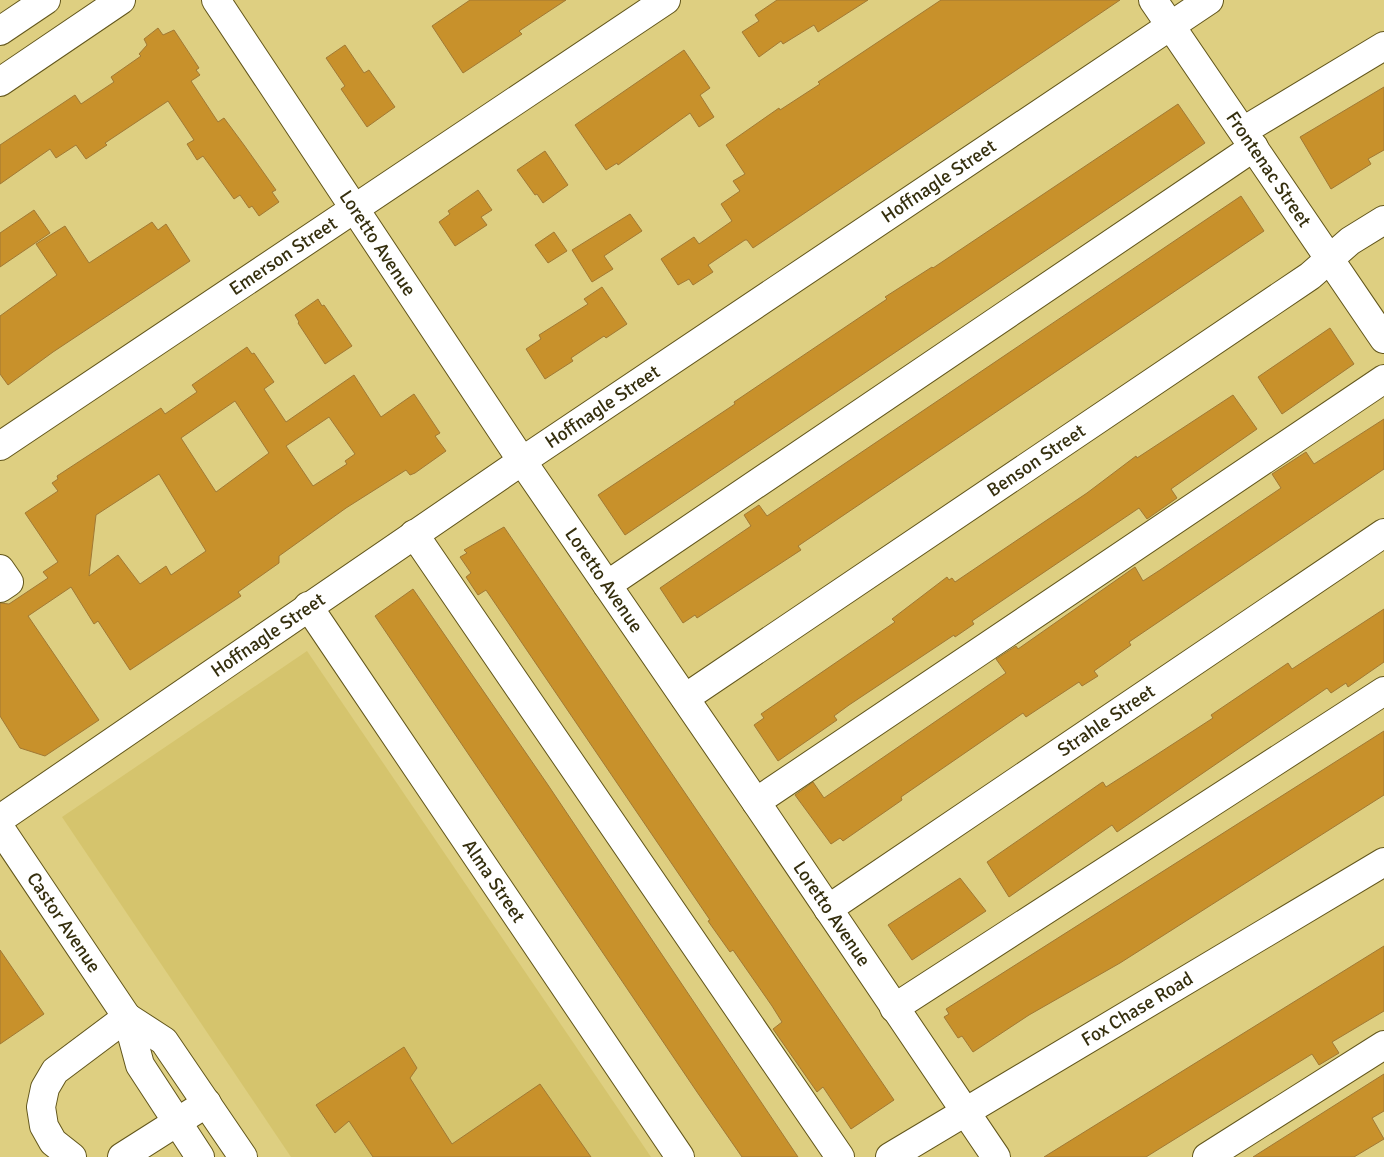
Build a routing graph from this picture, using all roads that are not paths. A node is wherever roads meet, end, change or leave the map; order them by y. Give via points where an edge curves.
1 (46, 0) edge
2 (121, 0) edge
3 (216, 0) edge
4 (666, 0) edge
5 (1153, 0) edge
6 (1208, 0) edge
7 (1171, 26) junction
8 (0, 31) edge
9 (1384, 46) edge
10 (0, 82) edge
11 (1248, 139) junction
12 (355, 208) junction
13 (1384, 220) edge
14 (1329, 259) junction
15 (1384, 339) edge
16 (1384, 379) edge
17 (0, 446) edge
18 (522, 461) junction
19 (1384, 533) edge
20 (414, 534) junction
21 (0, 569) edge
22 (607, 585) junction
23 (0, 588) edge
24 (308, 606) junction
25 (1384, 691) edge
26 (684, 698) junction
27 (756, 802) junction
28 (0, 819) edge
29 (0, 828) edge
30 (1384, 862) edge
31 (828, 909) junction
32 (894, 1008) junction
33 (127, 1017) junction
34 (1384, 1044) edge
35 (207, 1103) junction
36 (966, 1111) junction
37 (177, 1123) junction
38 (72, 1157) edge
39 (122, 1157) edge
40 (200, 1157) edge
41 (243, 1157) edge
42 (680, 1157) edge
43 (840, 1157) edge
44 (890, 1157) edge
45 (996, 1157) edge
46 (1207, 1157) edge

1 - 8 street
2 - 10 street
3 - 12 street, Loretto Avenue
4 - 12 street, Emerson Street
5 - 7 street, Frontenac Street
6 - 7 street, Hoffnagle Street
7 - 11 street, Frontenac Street
7 - 18 street, Hoffnagle Street
9 - 11 street
11 - 14 street, Frontenac Street
11 - 22 street
12 - 17 street, Emerson Street
12 - 18 street, Loretto Avenue
13 - 14 street, Benson Street via 1350,241
14 - 15 street, Frontenac Street
14 - 26 street, Benson Street via 1302,282
16 - 27 street
18 - 20 street, Hoffnagle Street
18 - 22 street, Loretto Avenue
19 - 31 street, Strahle Street
20 - 24 street, Hoffnagle Street
20 - 43 street
21 - 23 street via 9,582
22 - 26 street, Loretto Avenue
24 - 28 street, Hoffnagle Street
24 - 42 street, Alma Street
25 - 32 street
26 - 27 street, Loretto Avenue
27 - 31 street, Loretto Avenue
29 - 33 street, Castor Avenue
30 - 36 street, Fox Chase Road
31 - 32 street, Loretto Avenue
32 - 36 street, Loretto Avenue
33 - 35 street, Castor Avenue via 164,1041
33 - 37 street, Castor Avenue via 140,1065
33 - 38 street via 54,1071 45,1088 41,1106 44,1126 53,1142
34 - 46 street
35 - 37 street
35 - 41 street, Castor Avenue
36 - 44 street, Fox Chase Road
36 - 45 street, Loretto Avenue
37 - 39 street
37 - 40 street, Castor Avenue

